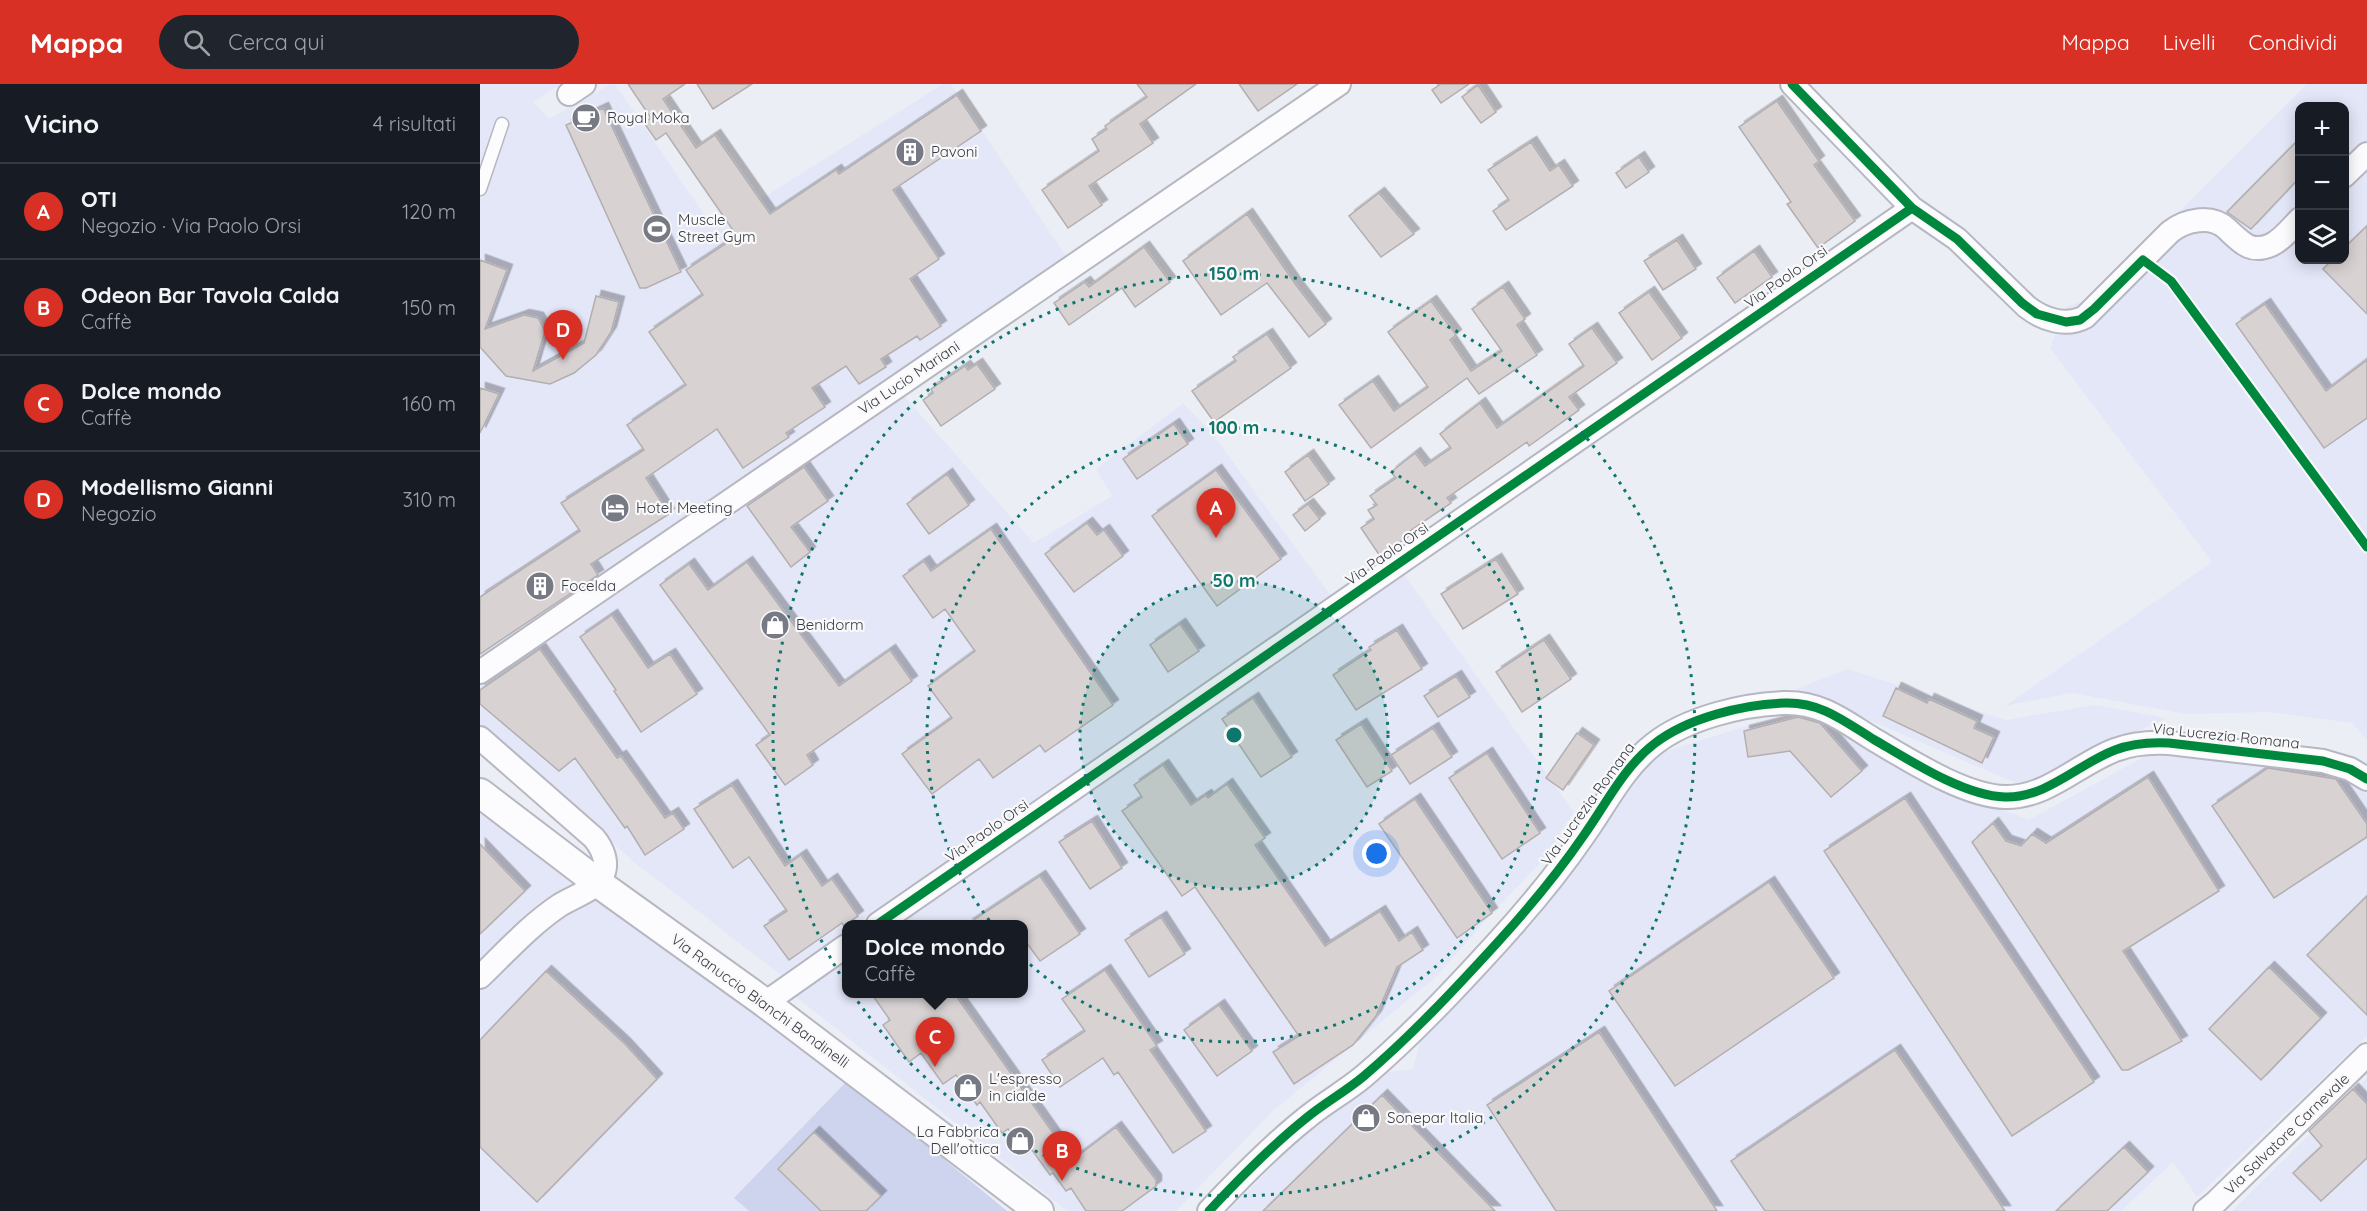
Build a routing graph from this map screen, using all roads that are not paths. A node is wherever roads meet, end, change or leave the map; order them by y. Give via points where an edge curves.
1 (1339, 84) edge
2 (1792, 84) edge
3 (502, 124) dead end
4 (2367, 154) edge
5 (2349, 171) edge
6 (480, 189) edge
7 (1912, 208) junction
8 (2295, 224) edge
9 (480, 672) edge
10 (480, 738) edge
11 (2367, 779) edge
12 (480, 793) edge
13 (598, 883) junction
14 (884, 920) edge
15 (842, 949) edge
16 (480, 977) edge
17 (765, 1003) junction
18 (2367, 1055) edge
19 (1039, 1211) edge
20 (1209, 1211) edge
21 (2205, 1211) edge

1 - 9 street, Via Lucio Mariani
2 - 7 street
3 - 6 lane
4 - 5 street
7 - 8 street via 1952,235 2037,314 2074,322 2094,309 2182,224 2213,221 2244,246 2259,248 2275,243
7 - 14 street, Via Paolo Orsi
10 - 13 street via 598,844 606,866
11 - 20 street, Via Lucrezia Romana via 2323,761 2148,742 2108,753 2032,794 2001,797 1942,776 1817,707 1764,704 1736,709 1675,730 1632,764 1547,885 1445,999 1364,1077 1278,1141
12 - 13 street, Via Ranuccio Bianchi Bandinelli
13 - 16 street via 550,912
13 - 17 street, Via Ranuccio Bianchi Bandinelli
15 - 17 street
17 - 19 street, Via Ranuccio Bianchi Bandinelli
18 - 21 street, Via Salvatore Carnevale

